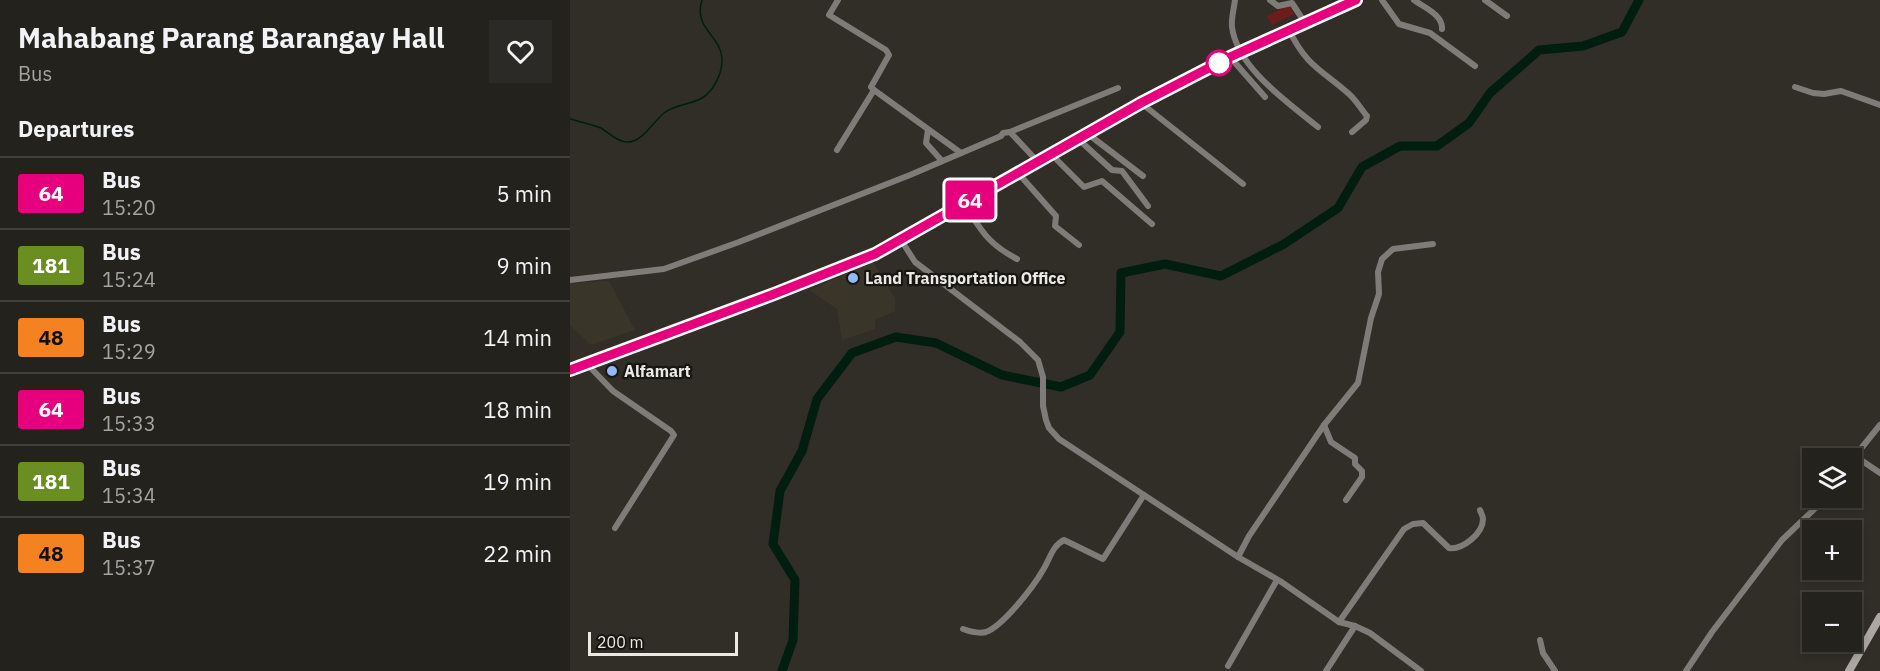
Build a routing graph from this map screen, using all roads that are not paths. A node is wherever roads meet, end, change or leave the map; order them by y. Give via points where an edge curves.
1 (838, 0) edge
2 (1235, 0) edge
3 (1270, 0) edge
4 (1356, 0) edge
5 (1382, 0) edge
6 (1414, 0) edge
7 (1485, 0) edge
8 (1507, 16) dead end
9 (1305, 22) junction
10 (1442, 29) dead end
11 (1289, 30) junction
12 (1241, 52) junction
13 (1230, 57) junction
14 (1475, 66) dead end
15 (1795, 87) dead end
16 (1118, 88) dead end
17 (874, 90) junction
18 (1265, 97) dead end
19 (1141, 103) junction
20 (1880, 105) edge
21 (1318, 127) dead end
22 (928, 130) junction
23 (1010, 132) junction
24 (1352, 132) dead end
25 (1083, 136) junction
26 (837, 150) dead end
27 (961, 153) junction
28 (1050, 154) junction
29 (942, 162) junction
30 (1038, 162) junction
31 (1018, 173) junction
32 (1143, 176) dead end
33 (1243, 184) dead end
34 (964, 204) junction
35 (1148, 206) dead end
36 (1152, 224) dead end
37 (900, 240) junction
38 (1433, 244) dead end
39 (1080, 246) dead end
40 (1017, 259) dead end
41 (570, 280) edge
42 (587, 364) junction
43 (570, 370) edge
44 (1880, 424) edge
45 (1324, 425) junction
46 (1862, 448) edge
47 (1862, 462) edge
48 (1880, 473) edge
49 (1144, 495) junction
50 (1346, 500) dead end
51 (1816, 508) edge
52 (1480, 510) dead end
53 (615, 528) dead end
54 (1238, 557) junction
55 (1277, 580) junction
56 (1880, 617) edge
57 (1339, 622) junction
58 (1355, 626) junction
59 (963, 629) dead end
60 (1540, 640) dead end
61 (1228, 666) dead end
62 (1326, 671) edge
63 (1421, 671) edge
64 (1555, 671) edge
65 (1686, 671) edge
66 (1849, 671) edge

1 - 17 street via 829,15 889,55 871,87
2 - 12 street via 1232,30
3 - 9 street via 1278,6 1292,3
4 - 9 highway
5 - 14 street via 1399,24 1430,33
6 - 10 street via 1438,16
7 - 8 street
9 - 11 highway
11 - 12 highway
11 - 24 street via 1306,60 1350,95 1367,116
12 - 13 highway
12 - 21 street via 1269,86
13 - 18 street
13 - 19 highway
15 - 20 street via 1824,94 1840,91
16 - 23 street
17 - 22 street
17 - 26 street
19 - 25 highway
19 - 33 street
22 - 27 street
22 - 29 street via 926,143
23 - 27 street
23 - 30 street
25 - 28 highway
25 - 32 street
25 - 35 street via 1112,170 1122,171
27 - 29 street
28 - 30 highway
28 - 36 street via 1084,187 1102,181
29 - 41 street via 664,269
30 - 31 highway
31 - 34 highway
31 - 39 street via 1056,216 1055,226
34 - 37 highway
34 - 40 street via 988,240
37 - 42 highway via 844,267
37 - 49 street via 915,262 1034,354 1043,377 1049,428 1059,439
38 - 45 street via 1393,249 1382,259 1379,294 1358,382
42 - 43 highway
42 - 53 street via 613,391 674,435
44 - 46 street
45 - 50 street via 1331,442 1355,458 1362,471
45 - 54 street
47 - 48 street
49 - 54 street
49 - 59 street via 1103,559 1061,541 1022,600 995,628 984,633
51 - 65 street via 1782,540
52 - 57 street via 1482,524 1461,547 1449,548 1419,522 1404,529
54 - 55 street
55 - 57 street
55 - 61 street
56 - 66 main road
57 - 58 street
58 - 62 street
58 - 63 street
60 - 64 street

